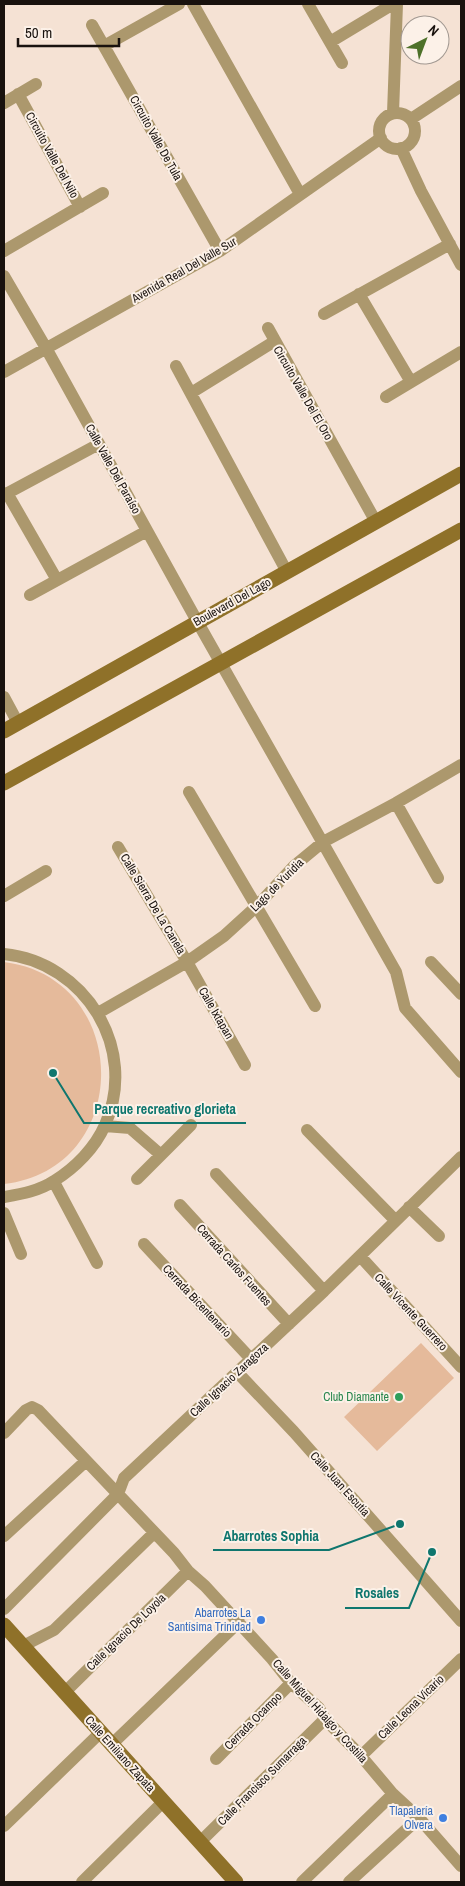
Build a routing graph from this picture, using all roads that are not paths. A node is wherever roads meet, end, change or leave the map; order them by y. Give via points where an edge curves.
1 (178, 4) edge
2 (193, 4) edge
3 (308, 4) edge
4 (395, 4) edge
5 (92, 25) dead end
6 (330, 42) junction
7 (104, 46) junction
8 (342, 63) dead end
9 (36, 84) dead end
10 (461, 86) edge
11 (18, 94) junction
12 (4, 103) edge
13 (393, 113) junction
14 (411, 119) junction
15 (381, 138) junction
16 (401, 148) junction
17 (103, 192) dead end
18 (300, 194) junction
19 (80, 206) junction
20 (450, 244) junction
21 (4, 251) edge
22 (220, 251) junction
23 (461, 265) edge
24 (4, 276) edge
25 (359, 294) junction
26 (324, 314) dead end
27 (268, 328) dead end
28 (275, 341) junction
29 (46, 348) junction
30 (461, 352) edge
31 (176, 366) dead end
32 (4, 372) edge
33 (410, 382) junction
34 (191, 394) junction
35 (386, 397) dead end
36 (99, 444) junction
37 (461, 474) edge
38 (5, 494) edge
39 (376, 522) junction
40 (461, 530) edge
41 (147, 531) junction
42 (287, 572) junction
43 (57, 580) junction
44 (30, 595) dead end
45 (197, 621) junction
46 (222, 663) junction
47 (4, 697) edge
48 (18, 723) junction
49 (4, 731) edge
50 (461, 765) edge
51 (4, 783) edge
52 (189, 792) dead end
53 (396, 804) junction
54 (324, 842) junction
55 (118, 847) dead end
56 (46, 871) dead end
57 (438, 878) dead end
58 (4, 896) edge
59 (257, 906) junction
60 (4, 954) edge
61 (187, 962) junction
62 (431, 962) dead end
63 (461, 994) edge
64 (315, 1006) dead end
65 (98, 1013) junction
66 (246, 1065) dead end
67 (461, 1072) edge
68 (191, 1125) dead end
69 (104, 1126) junction
70 (307, 1130) dead end
71 (161, 1155) junction
72 (461, 1157) edge
73 (216, 1174) dead end
74 (137, 1179) dead end
75 (54, 1182) junction
76 (4, 1197) edge
77 (180, 1205) dead end
78 (409, 1207) junction
79 (4, 1213) edge
80 (395, 1220) junction
81 (439, 1236) dead end
82 (144, 1244) dead end
83 (21, 1254) dead end
84 (360, 1256) junction
85 (97, 1263) dead end
86 (324, 1291) junction
87 (288, 1324) junction
88 (250, 1359) junction
89 (461, 1367) edge
90 (237, 1372) junction
91 (4, 1433) edge
92 (86, 1461) junction
93 (118, 1494) junction
94 (154, 1533) junction
95 (4, 1536) edge
96 (188, 1571) junction
97 (4, 1609) edge
98 (461, 1620) edge
99 (238, 1622) junction
100 (4, 1625) edge
101 (23, 1646) junction
102 (461, 1659) edge
103 (291, 1683) junction
104 (64, 1693) junction
105 (325, 1719) junction
106 (100, 1732) junction
107 (111, 1745) junction
108 (361, 1756) junction
109 (216, 1759) dead end
110 (393, 1794) junction
111 (163, 1802) junction
112 (419, 1818) junction
113 (4, 1826) edge
114 (200, 1842) junction
115 (461, 1866) edge
116 (82, 1882) edge
117 (236, 1882) edge
118 (302, 1882) edge
119 (349, 1882) edge

1 - 7 street
2 - 18 street
3 - 6 street
4 - 6 street
4 - 13 street
5 - 7 street, Circuito Valle De Tula
6 - 8 street
7 - 22 street, Circuito Valle De Tula
9 - 11 street
10 - 14 street
11 - 12 street
11 - 19 street, Circuito Valle Del Nilo
13 - 14 street
13 - 15 street via 381,123
14 - 16 street via 415,127 414,136
15 - 16 street via 393,148
15 - 18 street, Avenida Real Del Valle Sur
16 - 20 street
17 - 19 street
18 - 22 street, Avenida Real Del Valle Sur
19 - 21 street, Circuito Valle Del Nilo
20 - 23 street
20 - 25 street
22 - 29 street, Avenida Real Del Valle Sur
24 - 29 street, Calle Valle Del Paraíso
25 - 26 street
25 - 33 street
27 - 28 street
28 - 34 street, Circuito Valle Del El Oro
28 - 39 street, Circuito Valle Del El Oro
29 - 32 street, Avenida Real Del Valle Sur
29 - 36 street, Calle Valle Del Paraíso
30 - 33 street
31 - 34 street
33 - 35 street
34 - 42 street
36 - 38 street
36 - 41 street, Calle Valle Del Paraíso
37 - 39 street, Boulevard Del Lago
38 - 43 street
39 - 42 street, Boulevard Del Lago
40 - 46 street
41 - 43 street
41 - 45 street, Calle Valle Del Paraíso
42 - 45 street, Boulevard Del Lago
43 - 44 street
45 - 46 street, Calle Valle Del Paraíso
45 - 48 street, Boulevard Del Lago
46 - 51 street
46 - 54 street, Calle Valle Del Paraíso
47 - 48 street
48 - 49 street, Boulevard Del Lago
50 - 53 street, Lago de Yuridia
52 - 59 street
53 - 54 street, Lago de Yuridia
53 - 57 street
54 - 59 street, Lago de Yuridia via 294,866
54 - 67 street, Calle Valle Del Paraíso via 396,972 405,1008
55 - 61 street, Calle Sierra De La Canela
56 - 58 street
59 - 61 street, Lago de Yuridia via 224,936
59 - 64 street
60 - 65 street via 41,963 64,976
61 - 65 street, Lago de Yuridia
61 - 66 street, Calle Ixtapan
62 - 63 street
65 - 69 street via 110,1040 115,1069 113,1098
68 - 71 street
69 - 71 street via 130,1128
69 - 75 street via 83,1158
70 - 80 street
71 - 74 street
72 - 78 street, Calle Ignacio Zaragoza
73 - 86 street
75 - 76 street
75 - 85 street
77 - 87 street, Cerrada Carlos Fuentes
78 - 80 street, Calle Ignacio Zaragoza
78 - 81 street
79 - 83 street
80 - 84 street, Calle Ignacio Zaragoza
82 - 88 street, Cerrada Bicentenario
84 - 86 street, Calle Ignacio Zaragoza
84 - 89 street, Calle Vicente Guerrero
86 - 87 street, Calle Ignacio Zaragoza
87 - 88 street, Calle Ignacio Zaragoza
88 - 90 street, Calle Ignacio Zaragoza
90 - 93 street, Calle Ignacio Zaragoza via 124,1478
90 - 98 street, Calle Juan Escutia
91 - 92 street, Calle Miguel Hidalgo y Costilla via 32,1407
92 - 93 street, Calle Miguel Hidalgo y Costilla
92 - 95 street
93 - 94 street, Calle Miguel Hidalgo y Costilla
93 - 97 street, Calle Ignacio Zaragoza
94 - 96 street, Calle Miguel Hidalgo y Costilla
94 - 101 street via 54,1630
96 - 99 street, Calle Miguel Hidalgo y Costilla
96 - 104 street, Calle Ignacio De Loyola
99 - 103 street, Calle Miguel Hidalgo y Costilla
99 - 107 street
100 - 101 street, Calle Emiliano Zapata
101 - 104 street, Calle Emiliano Zapata
102 - 108 street, Calle Leona Vicario
103 - 105 street, Calle Miguel Hidalgo y Costilla via 319,1708
103 - 109 street, Cerrada Ocampo
104 - 106 street, Calle Emiliano Zapata
105 - 108 street, Calle Miguel Hidalgo y Costilla
105 - 114 street, Calle Francisco Sumarraga
106 - 107 street, Calle Emiliano Zapata
106 - 113 street
107 - 111 street, Calle Emiliano Zapata
108 - 110 street, Calle Miguel Hidalgo y Costilla
110 - 112 street, Calle Miguel Hidalgo y Costilla
110 - 118 street
111 - 114 street, Calle Emiliano Zapata
111 - 116 street
112 - 115 street, Calle Miguel Hidalgo y Costilla
112 - 119 street
114 - 117 street, Calle Emiliano Zapata

